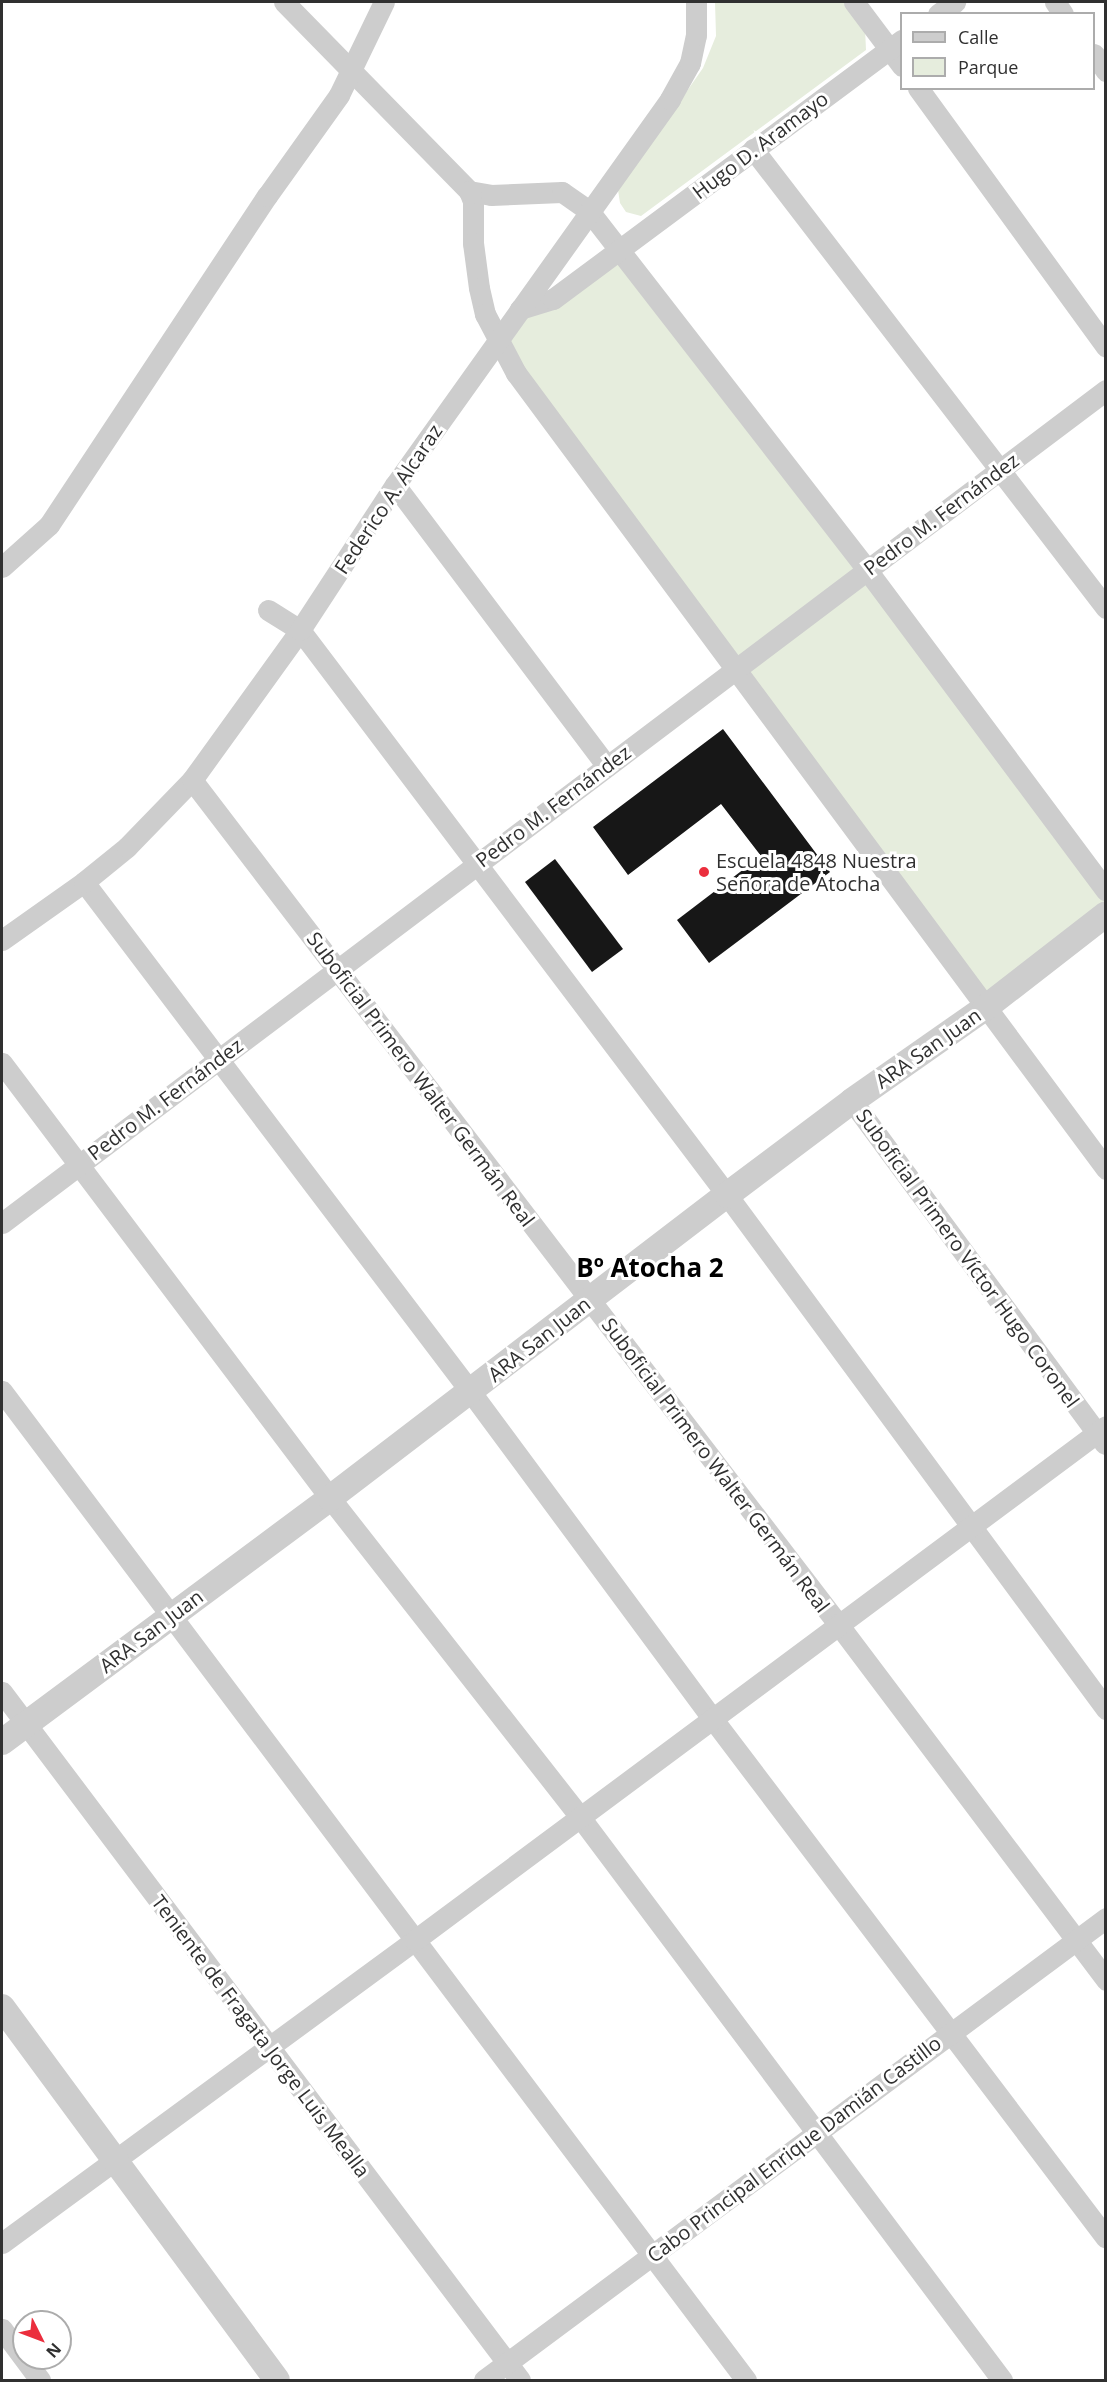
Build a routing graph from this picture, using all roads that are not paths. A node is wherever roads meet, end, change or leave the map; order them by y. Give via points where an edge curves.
1 (284, 2) edge
2 (384, 2) edge
3 (696, 2) edge
4 (854, 2) edge
5 (955, 2) edge
6 (941, 12) edge
7 (897, 51) edge
8 (1095, 55) edge
9 (353, 71) junction
10 (1106, 71) edge
11 (919, 90) edge
12 (753, 150) junction
13 (469, 191) junction
14 (589, 211) junction
15 (620, 250) junction
16 (520, 309) junction
17 (499, 339) junction
18 (1106, 346) edge
19 (1106, 390) edge
20 (1000, 470) junction
21 (395, 484) junction
22 (2, 567) edge
23 (867, 570) junction
24 (1106, 608) edge
25 (268, 610) dead end
26 (300, 630) junction
27 (736, 668) junction
28 (607, 765) junction
29 (192, 780) junction
30 (475, 865) junction
31 (84, 882) junction
32 (1106, 891) edge
33 (1106, 914) edge
34 (2, 940) edge
35 (338, 969) junction
36 (985, 1008) junction
37 (217, 1060) junction
38 (2, 1063) edge
39 (852, 1101) junction
40 (77, 1166) junction
41 (1106, 1169) edge
42 (727, 1195) junction
43 (2, 1223) edge
44 (590, 1299) junction
45 (2, 1391) edge
46 (470, 1391) junction
47 (1103, 1434) edge
48 (330, 1498) junction
49 (970, 1527) junction
50 (171, 1616) junction
51 (838, 1624) junction
52 (2, 1692) edge
53 (1106, 1709) edge
54 (712, 1718) junction
55 (26, 1724) junction
56 (2, 1742) edge
57 (580, 1817) junction
58 (1106, 1918) edge
59 (416, 1940) junction
60 (1076, 1940) junction
61 (1106, 1980) edge
62 (2, 2007) edge
63 (951, 2032) junction
64 (269, 2046) junction
65 (816, 2132) junction
66 (115, 2159) junction
67 (1106, 2238) edge
68 (2, 2243) edge
69 (650, 2256) junction
70 (2, 2329) edge
71 (507, 2363) junction
72 (40, 2380) edge
73 (277, 2380) edge
74 (484, 2380) edge
75 (520, 2380) edge
76 (746, 2380) edge
77 (1002, 2380) edge

1 - 9 street
2 - 9 street
3 - 14 street, Federico A. Alcaraz via 696,35 690,63 670,99
4 - 7 street
5 - 6 street
7 - 12 street, Hugo D. Aramayo
8 - 10 street
9 - 13 street
9 - 22 street via 49,525
11 - 18 street
12 - 15 street, Hugo D. Aramayo
12 - 20 street
13 - 14 street via 491,195 562,192
13 - 17 street via 479,288 485,314
14 - 15 street
14 - 16 street, Federico A. Alcaraz
15 - 16 street, Hugo D. Aramayo via 553,299
15 - 23 street
16 - 17 street, Federico A. Alcaraz
17 - 21 street, Federico A. Alcaraz
17 - 27 street via 516,373
19 - 20 street, Pedro M. Fernández
20 - 23 street, Pedro M. Fernández
20 - 24 street
21 - 26 street, Federico A. Alcaraz
21 - 28 street
23 - 27 street, Pedro M. Fernández
23 - 32 street
25 - 26 street
26 - 29 street, Federico A. Alcaraz
26 - 30 street
27 - 28 street, Pedro M. Fernández
27 - 36 street
28 - 30 street, Pedro M. Fernández
29 - 31 street, Federico A. Alcaraz via 127,848
29 - 35 street, Suboficial Primero Walter Germán Real
30 - 35 street, Pedro M. Fernández
30 - 42 street
31 - 34 street, Federico A. Alcaraz
31 - 37 street
33 - 36 street, ARA San Juan
35 - 37 street, Pedro M. Fernández
35 - 44 street, Suboficial Primero Walter Germán Real
36 - 39 street, ARA San Juan
36 - 41 street
37 - 40 street, Pedro M. Fernández
37 - 46 street
38 - 40 street
39 - 42 street, ARA San Juan
39 - 47 street, Suboficial Primero Víctor Hugo Coronel
40 - 43 street, Pedro M. Fernández
40 - 48 street
42 - 44 street, ARA San Juan
42 - 49 street
44 - 46 street, ARA San Juan
44 - 51 street, Suboficial Primero Walter Germán Real
45 - 50 street
46 - 48 street, ARA San Juan
46 - 54 street
47 - 49 street
48 - 50 street, ARA San Juan
48 - 57 street
49 - 51 street
49 - 53 street
50 - 55 street, ARA San Juan
50 - 59 street
51 - 54 street
51 - 60 street, Suboficial Primero Walter Germán Real
52 - 55 street, Teniente de Fragata Jorge Luis Mealla
54 - 57 street
54 - 63 street
55 - 56 street, ARA San Juan
55 - 64 street, Teniente de Fragata Jorge Luis Mealla
57 - 59 street
57 - 65 street
58 - 60 street, Cabo Principal Enrique Damián Castillo
59 - 64 street
59 - 69 street
60 - 61 street, Suboficial Primero Walter Germán Real
60 - 63 street, Cabo Principal Enrique Damián Castillo
62 - 66 street
63 - 65 street, Cabo Principal Enrique Damián Castillo
63 - 67 street
64 - 66 street
64 - 71 street, Teniente de Fragata Jorge Luis Mealla
65 - 69 street, Cabo Principal Enrique Damián Castillo
65 - 77 street
66 - 68 street
66 - 73 street
69 - 71 street, Cabo Principal Enrique Damián Castillo
69 - 76 street
70 - 72 street
71 - 74 street, Cabo Principal Enrique Damián Castillo
71 - 75 street, Teniente de Fragata Jorge Luis Mealla

